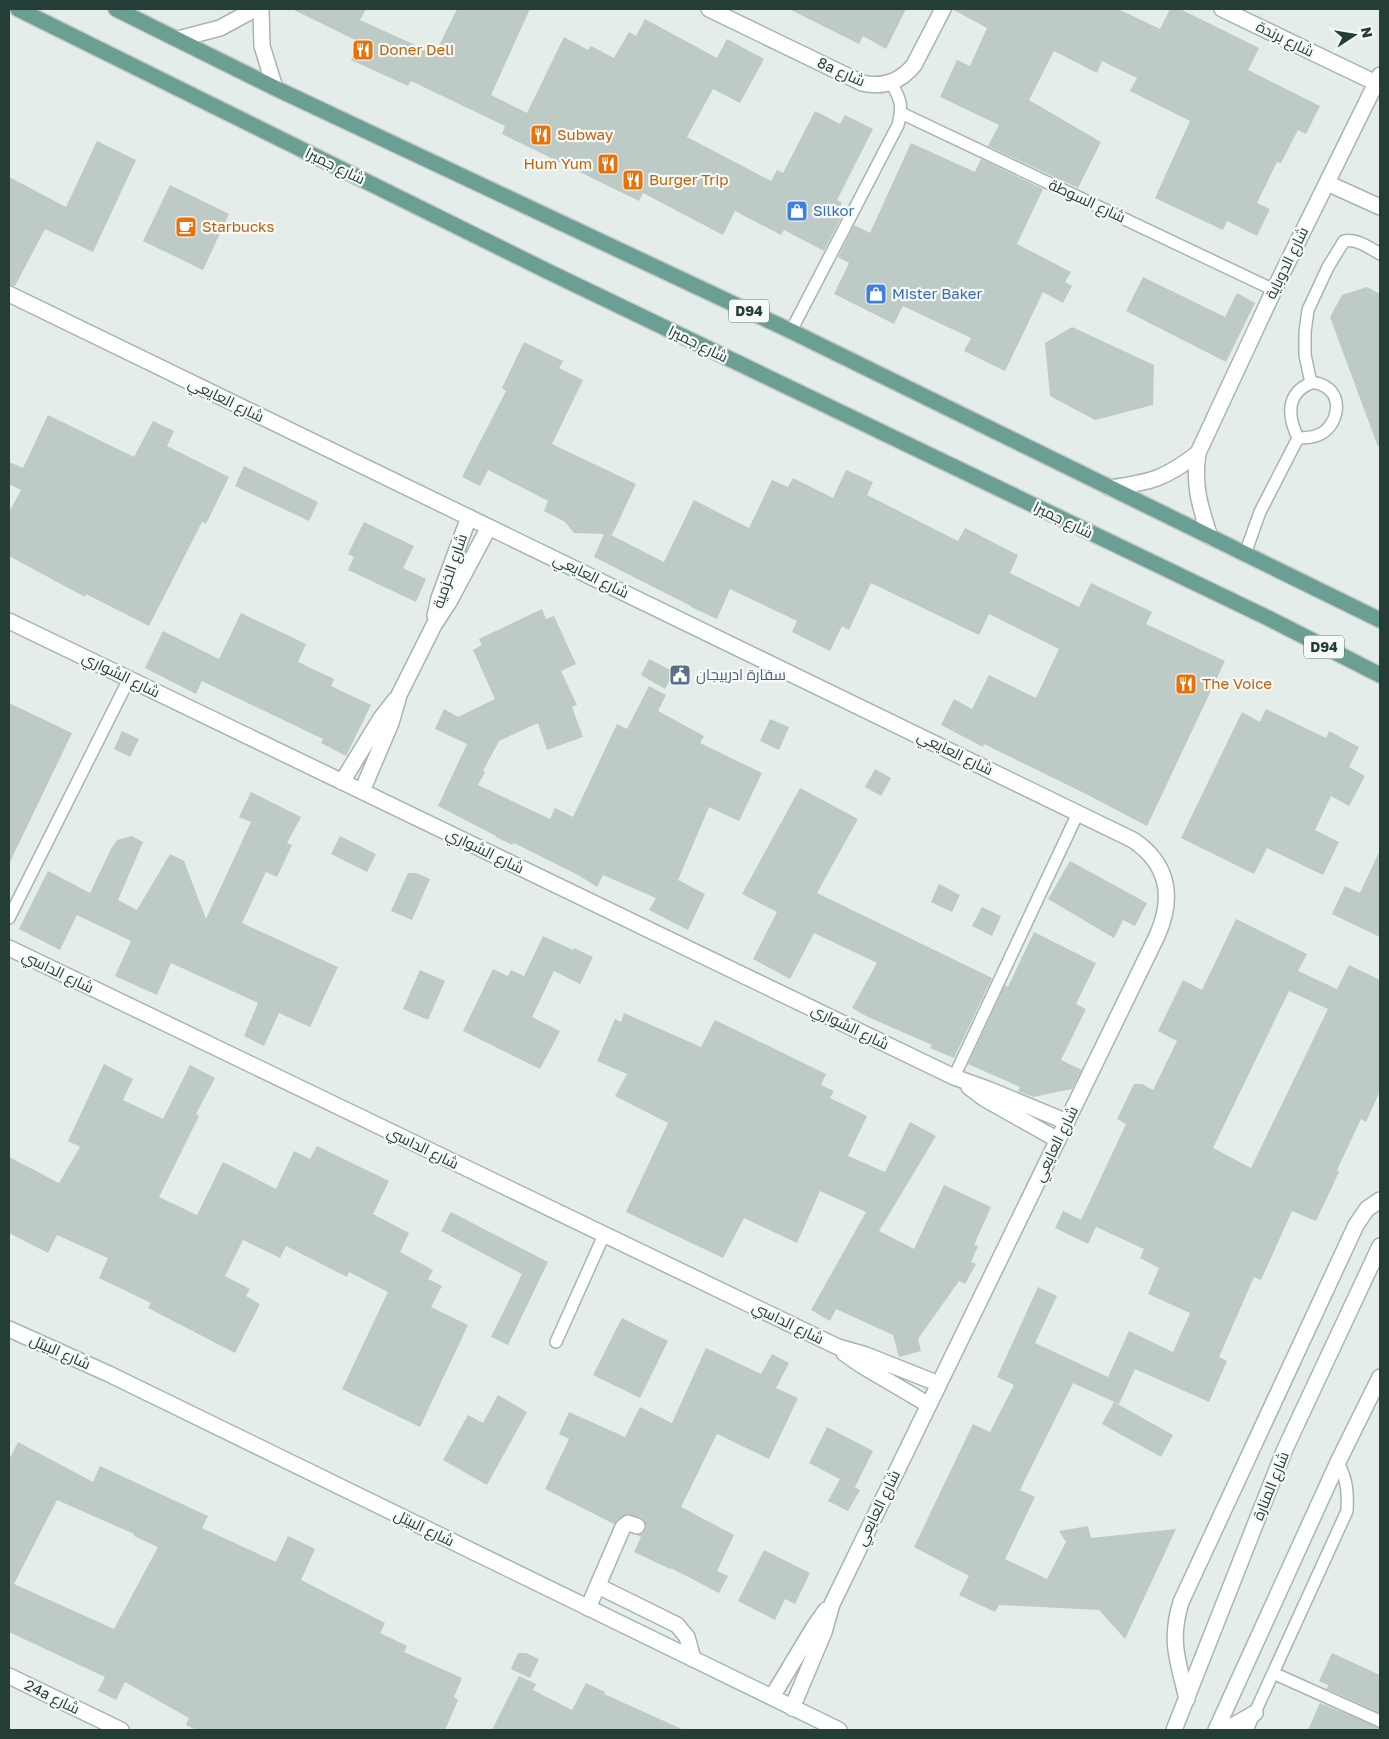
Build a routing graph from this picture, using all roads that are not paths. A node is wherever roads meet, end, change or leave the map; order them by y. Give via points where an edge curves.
1 (18, 9) edge
2 (116, 9) edge
3 (255, 9) edge
4 (261, 9) edge
5 (709, 9) edge
6 (943, 9) edge
7 (1222, 9) edge
8 (178, 39) junction
9 (1378, 79) edge
10 (891, 83) junction
11 (275, 88) junction
12 (901, 113) junction
13 (1327, 184) junction
14 (1380, 207) edge
15 (1380, 254) edge
16 (1274, 290) junction
17 (9, 294) edge
18 (791, 331) junction
19 (1311, 383) junction
20 (1298, 438) junction
21 (1198, 453) junction
22 (1110, 488) junction
23 (469, 517) junction
24 (489, 527) junction
25 (1210, 537) junction
26 (1245, 554) junction
27 (1380, 620) edge
28 (9, 621) edge
29 (434, 625) junction
30 (1380, 675) edge
31 (129, 679) junction
32 (399, 695) junction
33 (342, 782) junction
34 (362, 792) junction
35 (1078, 813) junction
36 (9, 918) edge
37 (9, 948) edge
38 (958, 1079) junction
39 (1067, 1122) junction
40 (1058, 1140) junction
41 (1380, 1200) edge
42 (604, 1235) junction
43 (1380, 1246) edge
44 (9, 1329) edge
45 (556, 1342) dead end
46 (838, 1347) junction
47 (1380, 1377) edge
48 (939, 1384) junction
49 (929, 1404) junction
50 (1338, 1462) junction
51 (637, 1526) dead end
52 (598, 1586) junction
53 (832, 1604) junction
54 (588, 1608) junction
55 (693, 1659) junction
56 (1273, 1673) junction
57 (9, 1676) edge
58 (772, 1697) junction
59 (1187, 1699) junction
60 (792, 1708) junction
61 (1255, 1713) junction
62 (1380, 1721) edge
63 (121, 1730) edge
64 (839, 1730) edge
65 (1174, 1730) edge
66 (1216, 1730) edge
67 (1225, 1730) edge
68 (1247, 1730) edge

1 - 30 main road, شارع جميرا / D94
2 - 8 main road, D94
3 - 8 street via 220,28
4 - 11 street via 262,46
5 - 10 street, 8a شارع via 862,83
6 - 10 street via 914,65
7 - 9 street, شارع برندة
8 - 11 main road, D94
9 - 13 street, شارع الدوباية
10 - 12 lane via 898,94
11 - 18 main road, D94
12 - 16 lane, شارع السوطة
12 - 18 lane via 898,125
13 - 14 street
13 - 16 street, شارع الدوباية
15 - 19 lane via 1356,242 1344,241 1328,267 1308,310 1305,355
16 - 21 street, شارع الدوباية
17 - 23 street, شارع العايعي
18 - 22 main road, D94
19 - 20 lane via 1300,389 1290,408 1290,420
19 - 20 lane via 1330,390 1337,408 1324,432
20 - 26 lane via 1260,512
21 - 22 street, شارع الدوباية via 1165,475 1140,484
21 - 25 street, شارع الدوباية via 1196,485
22 - 25 main road, D94
23 - 24 street, شارع العايعي
23 - 29 street, شارع الخزمية via 439,598
24 - 29 street, شارع الخزمية
24 - 35 street, شارع العايعي
25 - 26 main road, D94
26 - 27 main road, D94
28 - 31 street, شارع الشواري
29 - 32 street, شارع الخزمية
31 - 33 street, شارع الشواري
31 - 36 lane
32 - 33 street, شارع الخزمية
32 - 34 street, شارع الخزمية via 391,724
33 - 34 street, شارع الشواري
34 - 38 street, شارع الشواري
35 - 38 lane
35 - 39 street, شارع العايعي via 1148,850 1164,880 1166,902 1163,923
37 - 42 street, شارع الداسي
38 - 39 street, شارع الشواري
38 - 40 street, شارع الشواري via 985,1099
39 - 40 street, شارع العايعي
40 - 48 street, شارع العايعي
41 - 59 street via 1367,1209 1356,1225 1181,1602 1174,1636
42 - 45 lane
42 - 46 street, شارع الداسي
43 - 59 street, شارع المنارة via 1285,1449
44 - 54 street, شارع البيتل via 117,1378
46 - 48 street, شارع الداسي
46 - 49 street, شارع الداسي via 861,1365
47 - 50 street
48 - 49 street, شارع العايعي
49 - 53 street, شارع العايعي
50 - 56 lane via 1346,1477 1347,1510
50 - 66 street
51 - 52 street via 628,1523 623,1527
52 - 54 street
52 - 55 street via 677,1624 687,1637
53 - 58 street, شارع العايعي via 814,1627
53 - 60 street, شارع العايعي via 824,1632
54 - 55 street, شارع البيتل
55 - 58 street, شارع البيتل
56 - 61 lane
56 - 62 lane
57 - 63 street, 24a شارع
58 - 60 street, شارع البيتل
59 - 65 street, شارع المنارة
60 - 64 street, شارع البيتل
61 - 67 street
61 - 68 lane

